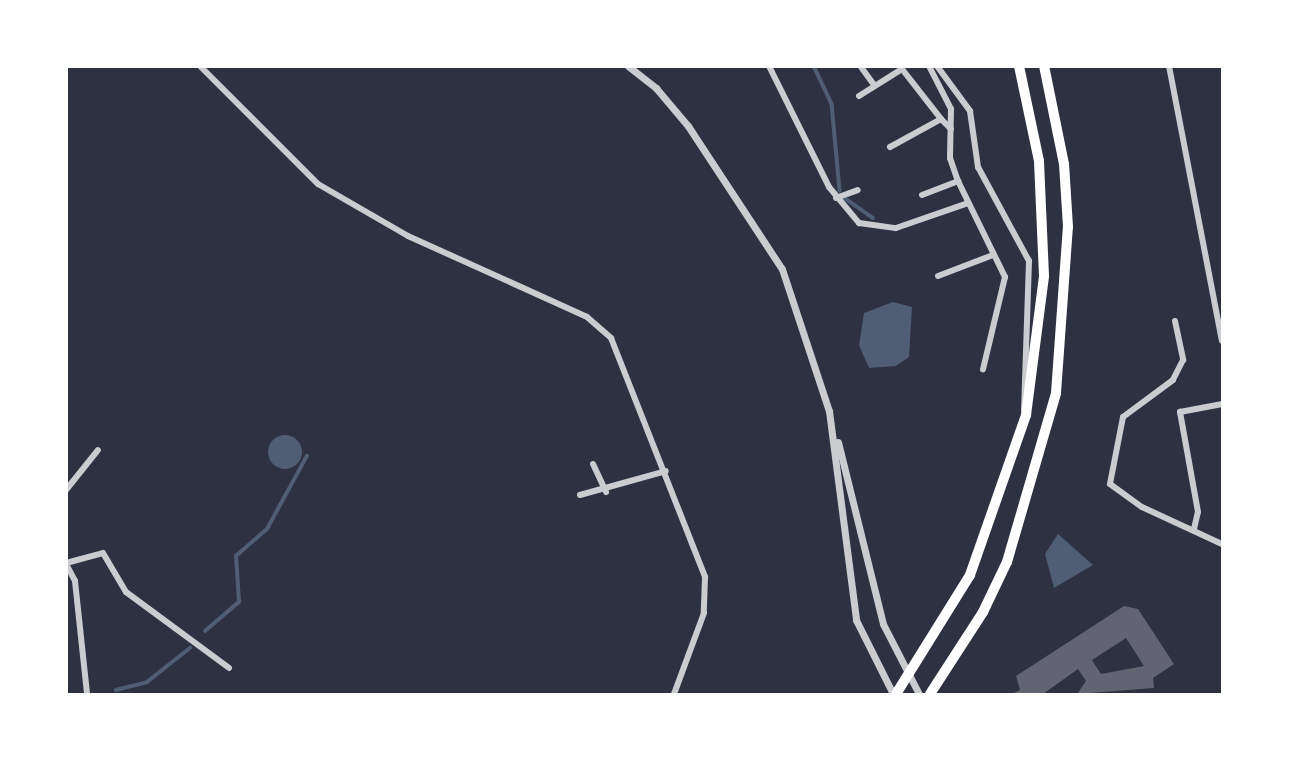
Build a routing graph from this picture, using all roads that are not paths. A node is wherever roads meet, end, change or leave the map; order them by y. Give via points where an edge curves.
1 (200, 66) edge
2 (628, 66) edge
3 (769, 66) edge
4 (929, 66) edge
5 (937, 66) edge
6 (1019, 66) edge
7 (1044, 66) edge
8 (1169, 66) edge
9 (861, 67) edge
10 (874, 85) junction
11 (859, 96) dead end
12 (941, 119) junction
13 (951, 129) junction
14 (890, 147) dead end
15 (958, 181) junction
16 (858, 190) dead end
17 (922, 195) dead end
18 (836, 198) junction
19 (968, 203) junction
20 (993, 255) junction
21 (938, 276) dead end
22 (1175, 321) dead end
23 (1223, 341) edge
24 (984, 369) dead end
25 (1223, 404) edge
26 (828, 411) junction
27 (1026, 415) junction
28 (98, 450) dead end
29 (593, 464) dead end
30 (666, 471) junction
31 (66, 490) edge
32 (606, 492) junction
33 (580, 495) dead end
34 (1194, 529) junction
35 (1223, 544) edge
36 (66, 564) edge
37 (229, 668) dead end
38 (907, 681) junction
39 (87, 695) edge
40 (674, 695) edge
41 (894, 695) edge
42 (919, 695) edge
43 (930, 695) edge

1 - 30 street via 318,184 408,236 600,326 625,361
2 - 26 street via 688,126 782,269
3 - 18 street
4 - 13 street via 951,109
5 - 27 street via 970,111 978,167 1029,261
6 - 27 highway via 1039,160 1044,263
7 - 43 highway via 1064,164 1068,227 1056,393 1006,562 984,612
8 - 23 street
9 - 10 street
10 - 11 street
10 - 12 street via 902,69
12 - 13 street
12 - 14 street
13 - 15 street via 950,158
15 - 17 street
15 - 19 street
16 - 18 street
18 - 19 street via 859,223 886,229
19 - 20 street
20 - 21 street
20 - 24 street via 1006,289 995,302
22 - 34 street via 1183,360 1173,380 1123,417 1110,476 1111,484 1142,507
25 - 34 street via 1180,412 1198,512
26 - 38 street via 883,624
26 - 41 street via 856,620
27 - 38 highway via 976,562
28 - 31 street
29 - 32 street
30 - 32 street
30 - 40 street via 707,592
32 - 33 street
34 - 35 street
36 - 37 street via 103,552 126,592
36 - 39 street via 75,581
38 - 41 highway
38 - 42 street

